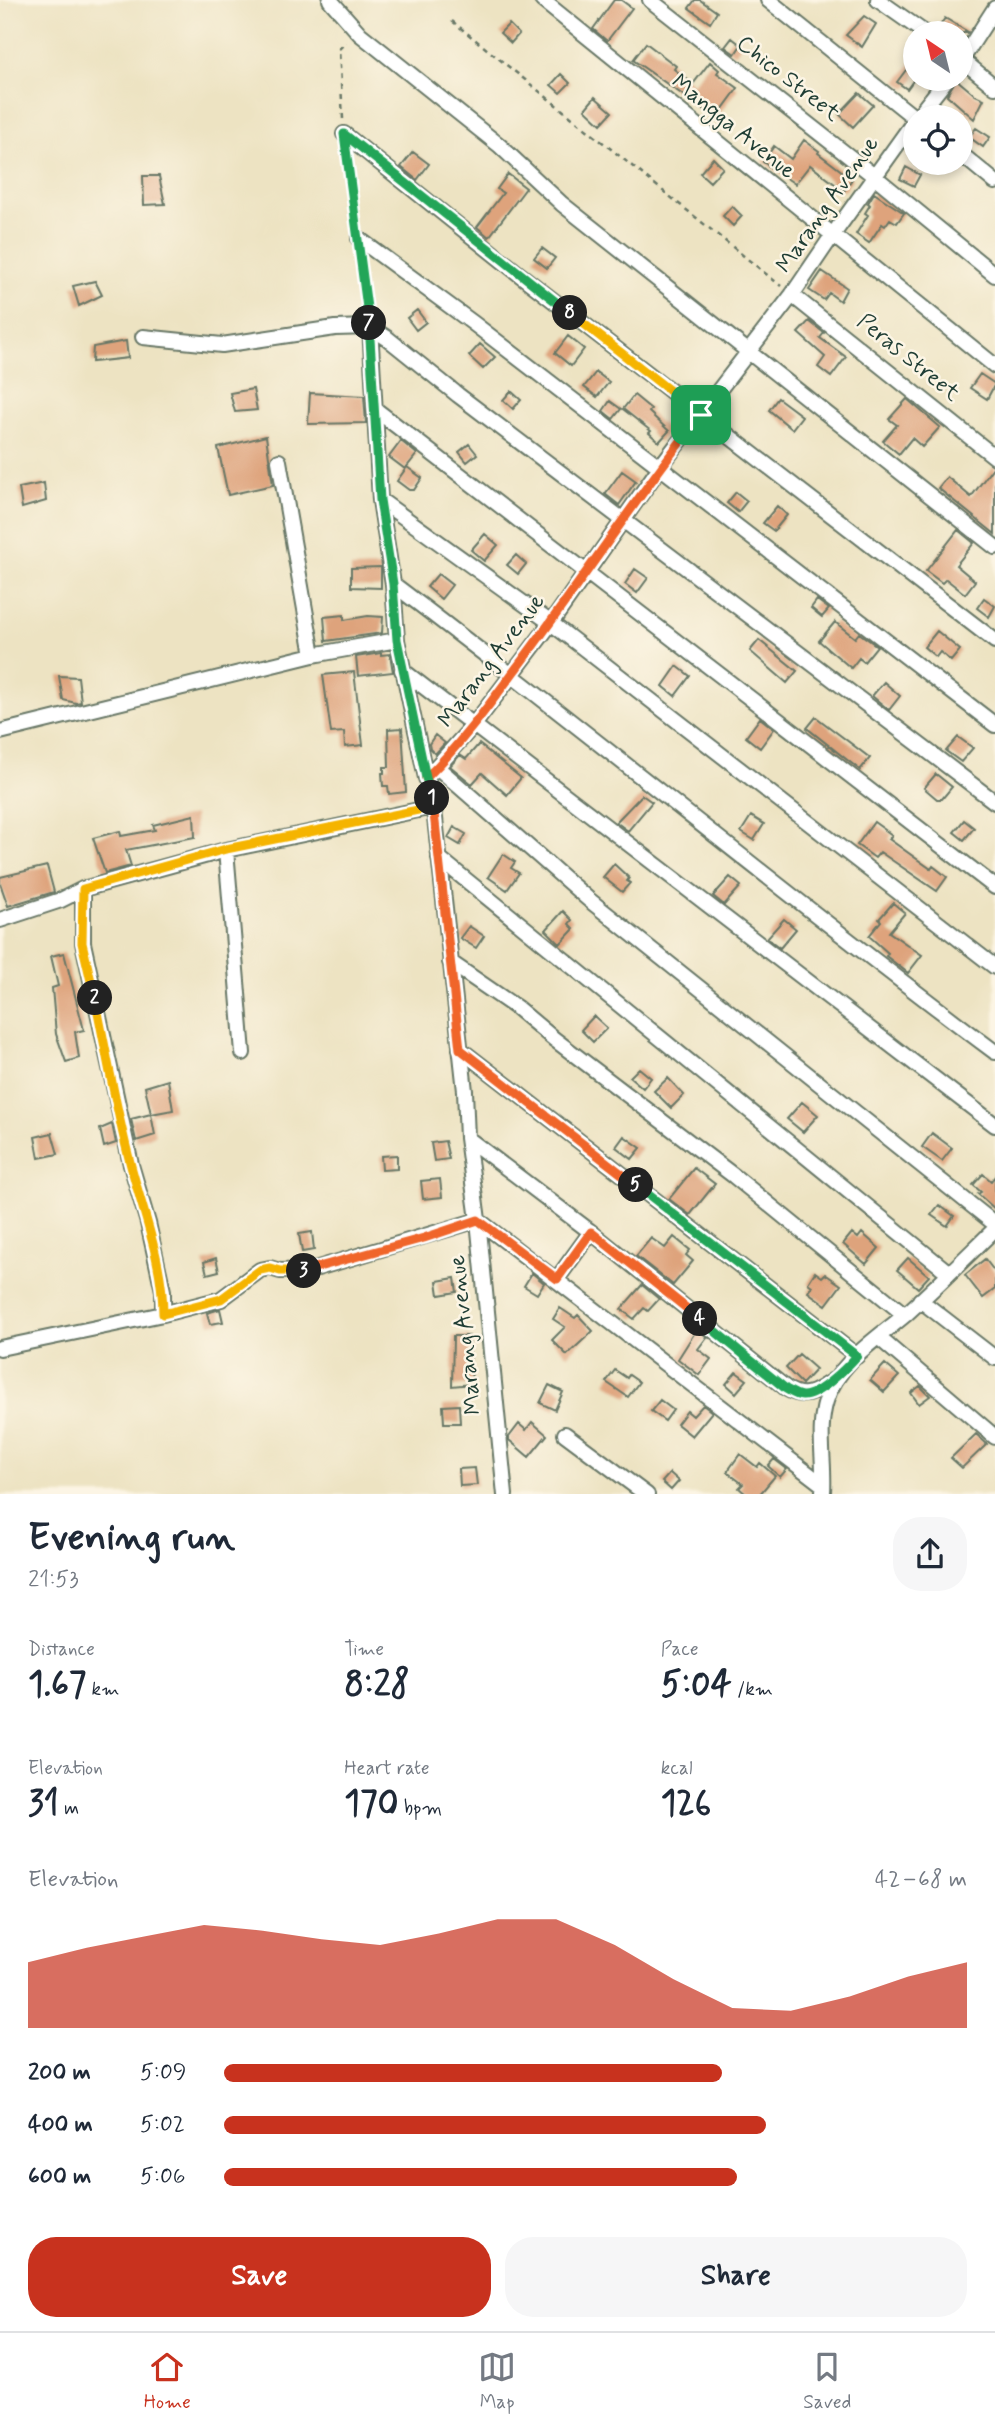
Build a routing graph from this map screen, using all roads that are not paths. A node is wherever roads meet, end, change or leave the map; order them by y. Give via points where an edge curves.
1 (330, 0) edge
2 (542, 0) edge
3 (650, 0) edge
4 (768, 0) edge
5 (878, 0) edge
6 (995, 8) edge
7 (908, 21) edge
8 (973, 42) edge
9 (973, 70) edge
10 (995, 87) edge
11 (937, 91) edge
12 (926, 105) edge
13 (903, 108) edge
14 (344, 134) road end
15 (903, 136) edge
16 (973, 164) edge
17 (874, 176) junction
18 (995, 182) edge
19 (832, 236) junction
20 (359, 239) road end
21 (995, 275) edge
22 (792, 295) junction
23 (370, 327) junction
24 (143, 337) dead end
25 (749, 354) junction
26 (995, 366) edge
27 (376, 410) junction
28 (701, 415) junction
29 (995, 457) edge
30 (279, 461) dead end
31 (660, 467) junction
32 (380, 500) junction
33 (624, 519) junction
34 (995, 547) edge
35 (587, 572) junction
36 (393, 584) junction
37 (551, 623) junction
38 (397, 640) junction
39 (995, 640) edge
40 (313, 655) junction
41 (402, 670) junction
42 (512, 674) junction
43 (995, 725) edge
44 (473, 726) junction
45 (0, 732) edge
46 (437, 767) junction
47 (426, 778) junction
48 (995, 802) edge
49 (433, 807) junction
50 (226, 849) junction
51 (439, 858) junction
52 (995, 887) edge
53 (83, 889) junction
54 (0, 920) edge
55 (450, 962) junction
56 (995, 967) edge
57 (460, 1049) junction
58 (995, 1052) edge
59 (243, 1053) dead end
60 (995, 1125) edge
61 (467, 1138) junction
62 (478, 1220) junction
63 (995, 1224) edge
64 (995, 1229) edge
65 (591, 1232) junction
66 (949, 1273) junction
67 (557, 1279) junction
68 (920, 1300) junction
69 (163, 1314) junction
70 (905, 1315) junction
71 (878, 1337) junction
72 (0, 1348) edge
73 (857, 1356) junction
74 (995, 1358) edge
75 (836, 1378) junction
76 (565, 1434) dead end
77 (995, 1437) edge
78 (823, 1490) edge
79 (505, 1494) edge
80 (647, 1494) edge

1 - 25 street via 360,34
2 - 19 street, Mangga Avenue
3 - 17 street, Chico Street
4 - 13 street
5 - 7 street
6 - 8 street
9 - 10 street
11 - 12 street, Marang Avenue
14 - 28 street
15 - 17 street, Marang Avenue
16 - 18 street
17 - 19 street, Marang Avenue
17 - 21 street, Chico Street
19 - 22 street, Marang Avenue
19 - 26 street, Mangga Avenue
20 - 31 street
22 - 25 street, Marang Avenue
22 - 29 street, Peras Street
23 - 24 street via 222,345
23 - 27 street
23 - 33 street
25 - 28 street, Marang Avenue
25 - 34 street
27 - 32 street
27 - 35 street
28 - 31 street, Marang Avenue
28 - 39 street
30 - 40 street
31 - 33 street, Marang Avenue
31 - 43 street
32 - 36 street
32 - 37 street
33 - 35 street, Marang Avenue
33 - 48 street
35 - 37 street, Marang Avenue
35 - 52 street
36 - 38 street
36 - 42 street
37 - 42 street, Marang Avenue
37 - 56 street
38 - 40 street
38 - 41 street
40 - 45 street
41 - 44 street
41 - 47 street
42 - 44 street, Marang Avenue
42 - 58 street via 866,956
44 - 46 street, Marang Avenue
44 - 60 street
46 - 47 street, Marang Avenue
46 - 63 street via 588,899
47 - 49 street, Marang Avenue
49 - 50 street
49 - 51 street, Marang Avenue
50 - 53 street
50 - 59 street
51 - 55 street, Marang Avenue
51 - 66 street
53 - 54 street
53 - 69 street via 82,943 163,1291
55 - 57 street, Marang Avenue
55 - 70 street via 517,1008 734,1176
57 - 61 street, Marang Avenue
57 - 73 street
61 - 62 street, Marang Avenue
61 - 65 street
62 - 67 street
62 - 69 street via 311,1270 260,1270 221,1299
62 - 79 street, Marang Avenue
64 - 66 street
65 - 67 street
65 - 75 street via 786,1389 807,1396
66 - 68 street
67 - 78 street
68 - 70 street
68 - 74 street
69 - 72 street
70 - 71 street
71 - 73 street
71 - 77 street
73 - 75 street
75 - 78 street via 822,1417
76 - 80 street

